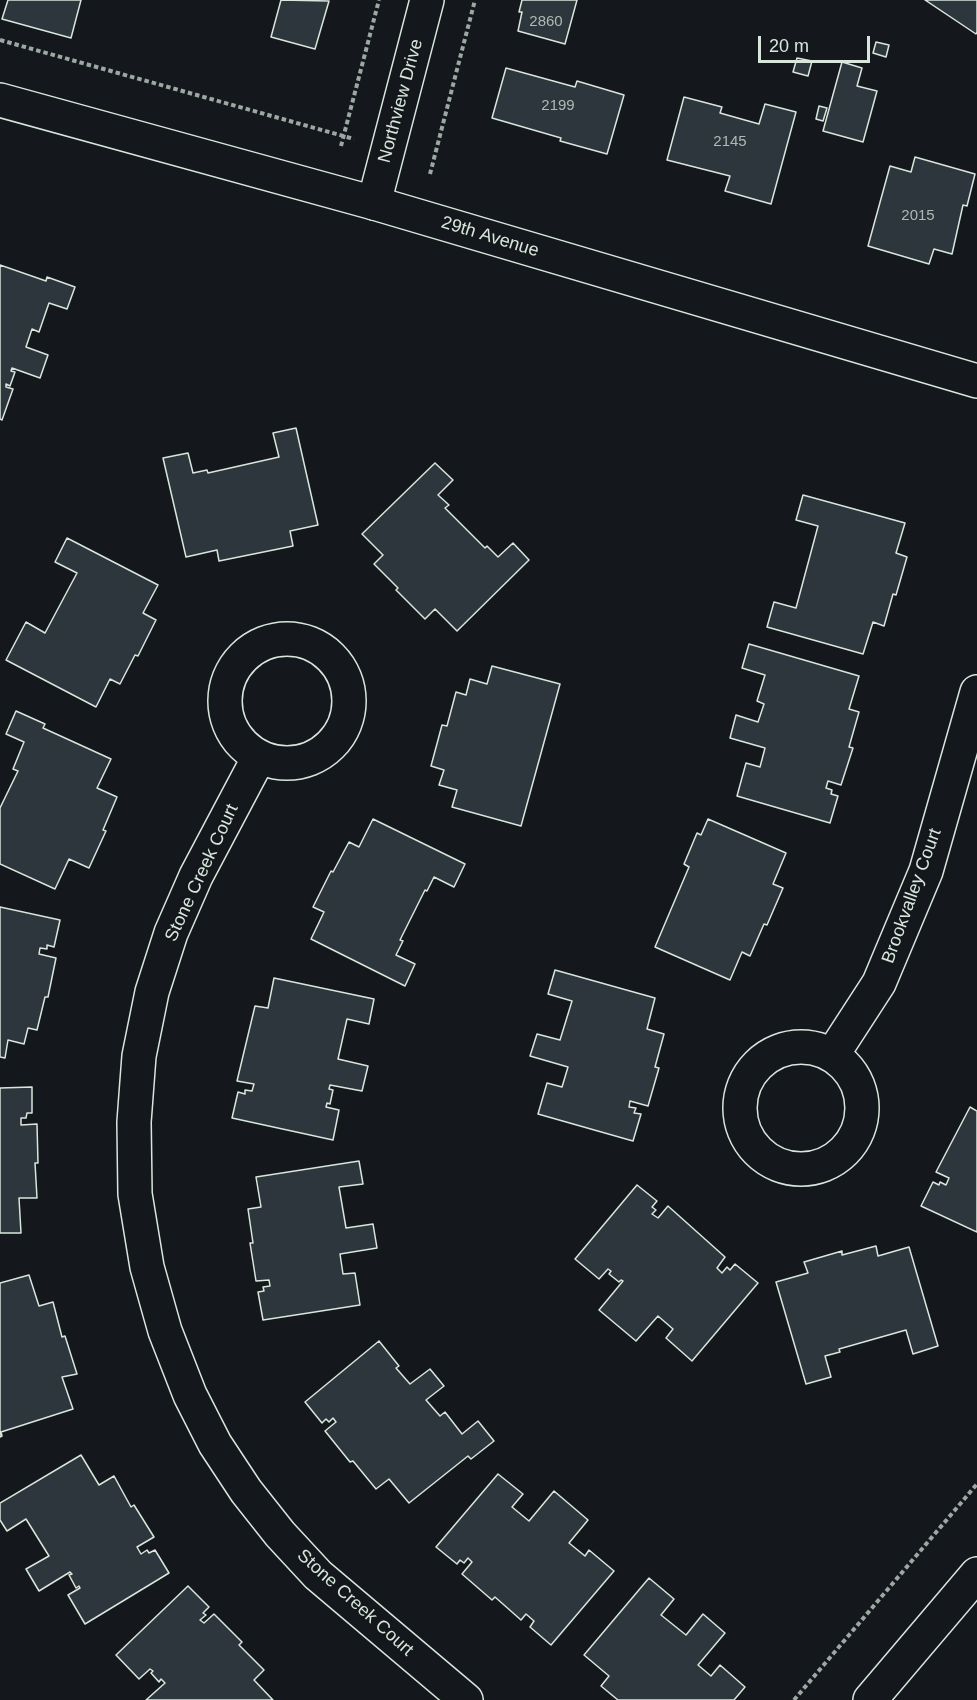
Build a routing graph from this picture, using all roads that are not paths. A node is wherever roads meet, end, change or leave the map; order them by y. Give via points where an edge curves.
1 (427, 0) edge
2 (0, 100) edge
3 (374, 203) junction
4 (977, 381) edge
5 (977, 692) edge
6 (259, 757) dead end
7 (833, 1054) dead end
8 (977, 1574) edge
9 (466, 1700) edge
10 (870, 1700) edge

1 - 3 street, Northview Drive
2 - 3 street, 29th Avenue
3 - 4 street, 29th Avenue
5 - 7 street, Brookvalley Court via 926,871 879,983
6 - 9 street, Stone Creek Court via 196,876 171,933 152,992 139,1056 134,1122 135,1194 147,1266 165,1331 190,1395 215,1444 246,1491 318,1575
8 - 10 street

